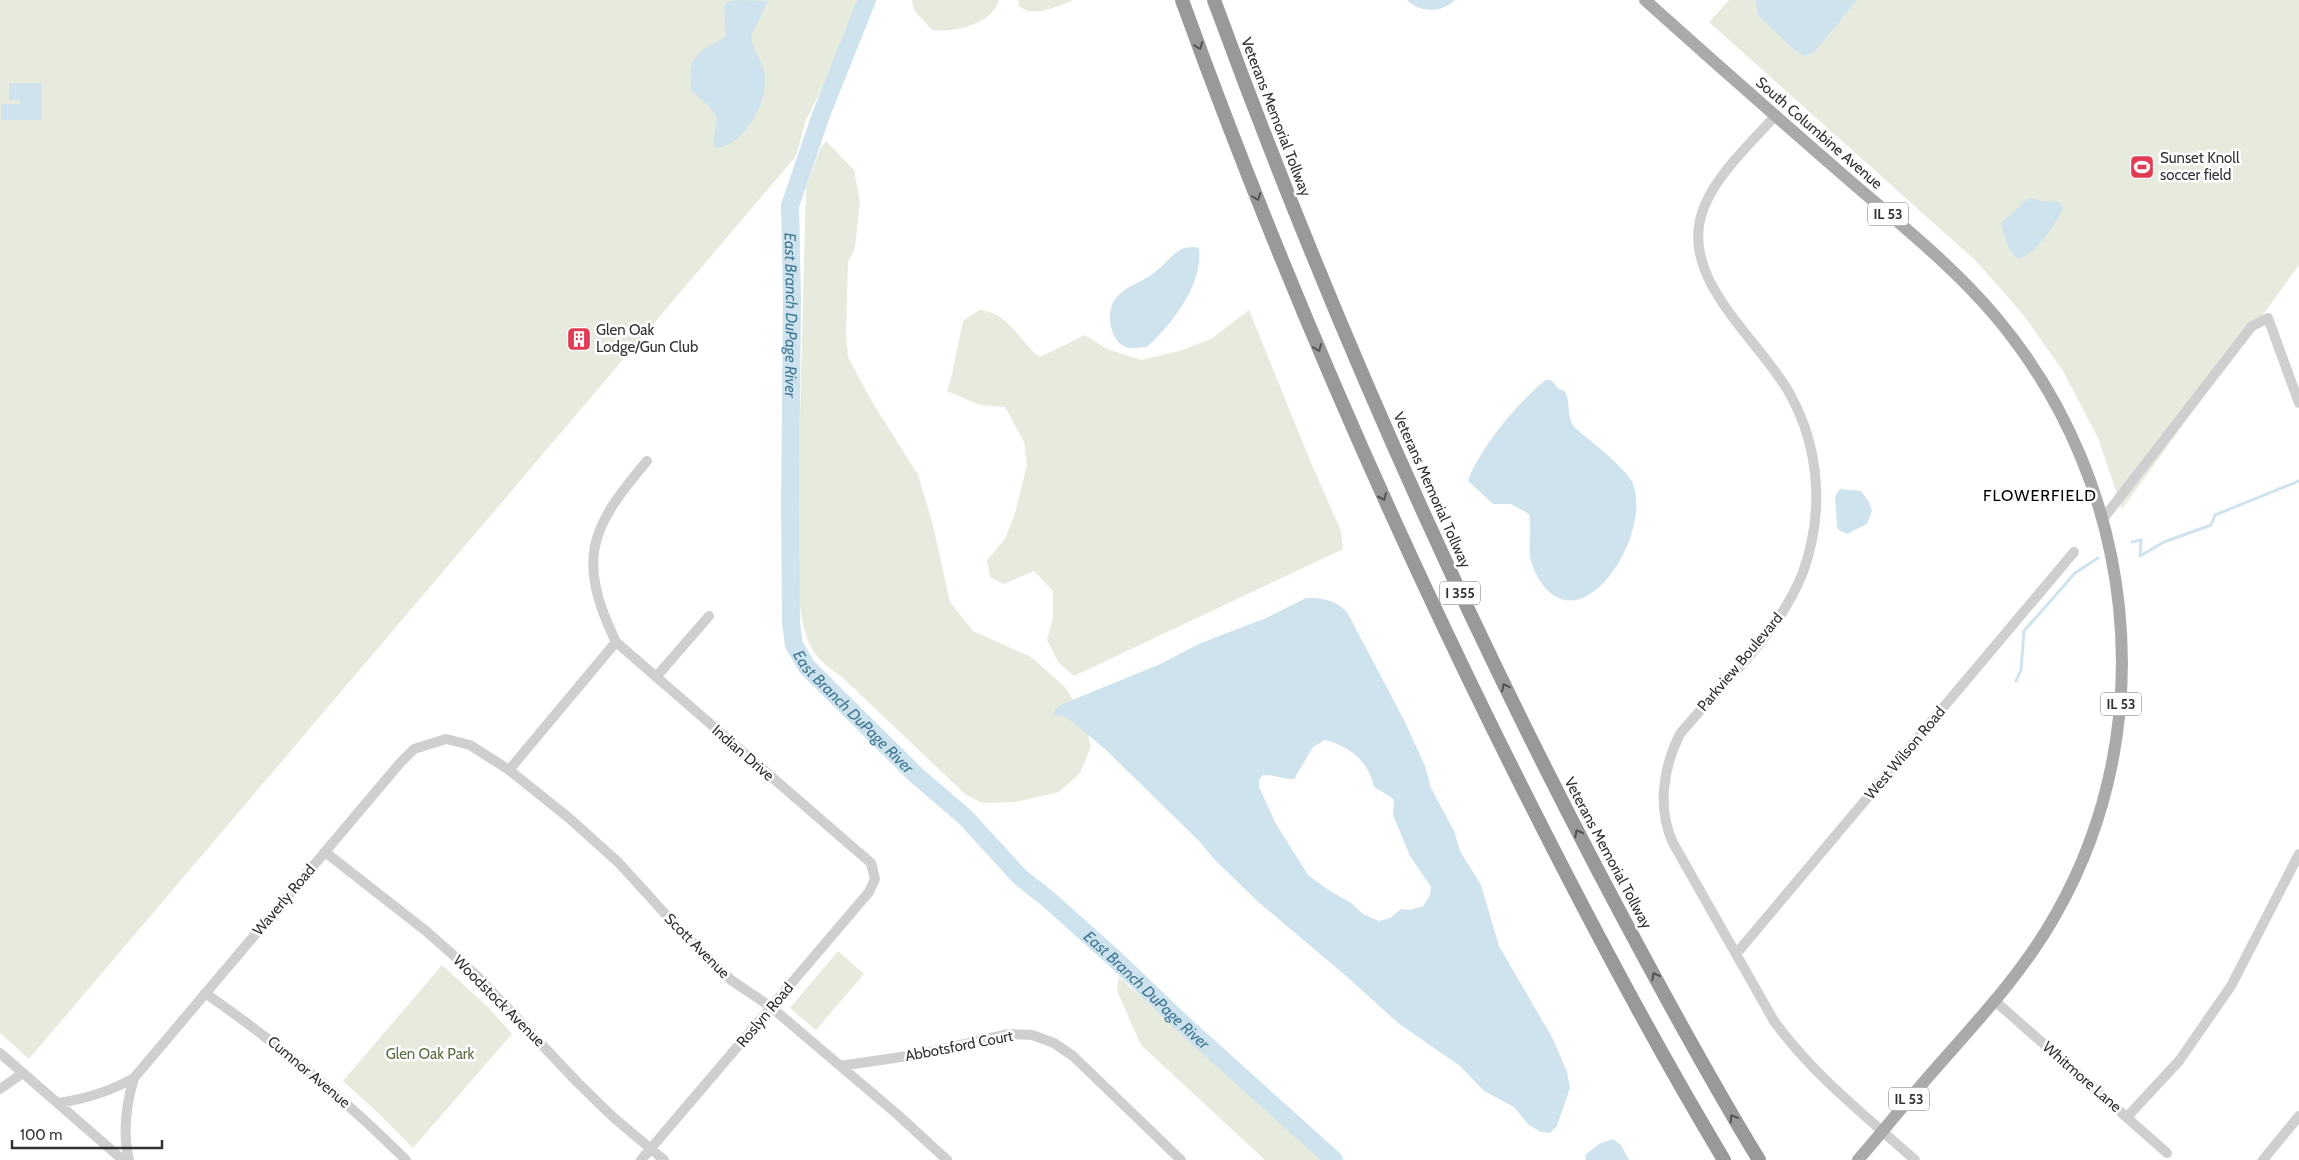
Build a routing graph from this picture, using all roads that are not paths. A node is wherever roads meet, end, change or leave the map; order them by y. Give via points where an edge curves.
1 (1182, 0) edge
2 (1214, 0) edge
3 (1645, 0) edge
4 (1775, 116) junction
5 (2299, 403) edge
6 (647, 460) dead end
7 (2103, 519) junction
8 (2074, 552) dead end
9 (710, 616) dead end
10 (616, 642) junction
11 (656, 677) junction
12 (446, 739) joint
13 (509, 770) junction
14 (325, 852) junction
15 (2299, 854) edge
16 (871, 863) joint
17 (1736, 954) junction
18 (205, 993) junction
19 (1995, 1001) junction
20 (771, 1007) junction
21 (0, 1052) edge
22 (840, 1066) junction
23 (24, 1073) junction
24 (134, 1078) junction
25 (0, 1089) edge
26 (58, 1103) junction
27 (2299, 1116) edge
28 (2127, 1117) junction
29 (1883, 1131) junction
30 (651, 1148) junction
31 (2167, 1153) dead end
32 (123, 1160) edge
33 (129, 1160) edge
34 (406, 1160) edge
35 (641, 1160) edge
36 (664, 1160) edge
37 (947, 1160) edge
38 (1181, 1160) edge
39 (1724, 1160) edge
40 (1758, 1160) edge
41 (1858, 1160) edge
42 (1915, 1160) edge
43 (2263, 1160) edge

1 -> 39 highway, I 355 via 1287,274 1403,542 1563,869 1653,1040
40 -> 2 highway, Veterans Memorial Tollway / I 355 via 1620,914 1472,620 1311,255
3 - 4 main road, South Columbine Avenue / IL 53
4 - 7 main road, South Columbine Avenue / IL 53 via 1942,260 1996,316 2030,360 2056,402 2077,447
4 - 17 street, Parkview Boulevard via 1712,191 1704,206 1700,224 1700,260 1715,292 1790,394 1804,425 1816,478 1812,537 1803,572 1783,612 1680,734 1666,775 1664,804 1673,843
5 - 7 street via 2268,318 2252,326
6 - 10 street via 608,510 595,547 597,599
7 - 19 main road, South Columbine Avenue / IL 53 via 2118,589 2123,649 2120,718 2108,784 2086,852 2068,892 2032,953
8 - 17 street, West Wilson Road
9 - 11 street
10 - 11 street, Indian Drive
10 - 13 street
11 - 16 street, Indian Drive
12 - 13 street, Scott Avenue via 470,745
12 - 14 street, Waverly Road via 424,745 407,756
13 - 20 street, Scott Avenue via 619,863 678,928 732,980
14 - 18 street, Waverly Road
14 - 30 street, Woodstock Avenue via 426,931 477,976 578,1083
15 - 28 street via 2231,986 2179,1061
16 - 20 street, Roslyn Road via 875,879 869,892
17 - 29 street, Parkview Boulevard via 1774,1021 1793,1047
18 - 24 street, Waverly Road
18 - 34 street, Cumnor Avenue via 253,1026 318,1079
19 - 28 street, Whitmore Lane
19 - 29 main road, South Columbine Avenue / IL 53
20 - 22 street, Scott Avenue
20 - 30 street, Roslyn Road
21 - 23 street
22 - 37 street, Scott Avenue
22 - 38 street, Abbotsford Court via 922,1054 1009,1034 1032,1035 1054,1043 1073,1056
23 - 25 street
23 - 26 street
24 - 26 street, Waverly Road via 85,1099
24 - 33 street, Waverly Road via 126,1118
26 - 32 street
27 - 43 street
28 - 31 street, Whitmore Lane
29 - 41 main road, IL 53
29 - 42 street, Parkview Boulevard
30 - 35 street, Roslyn Road
30 - 36 street, Woodstock Avenue

